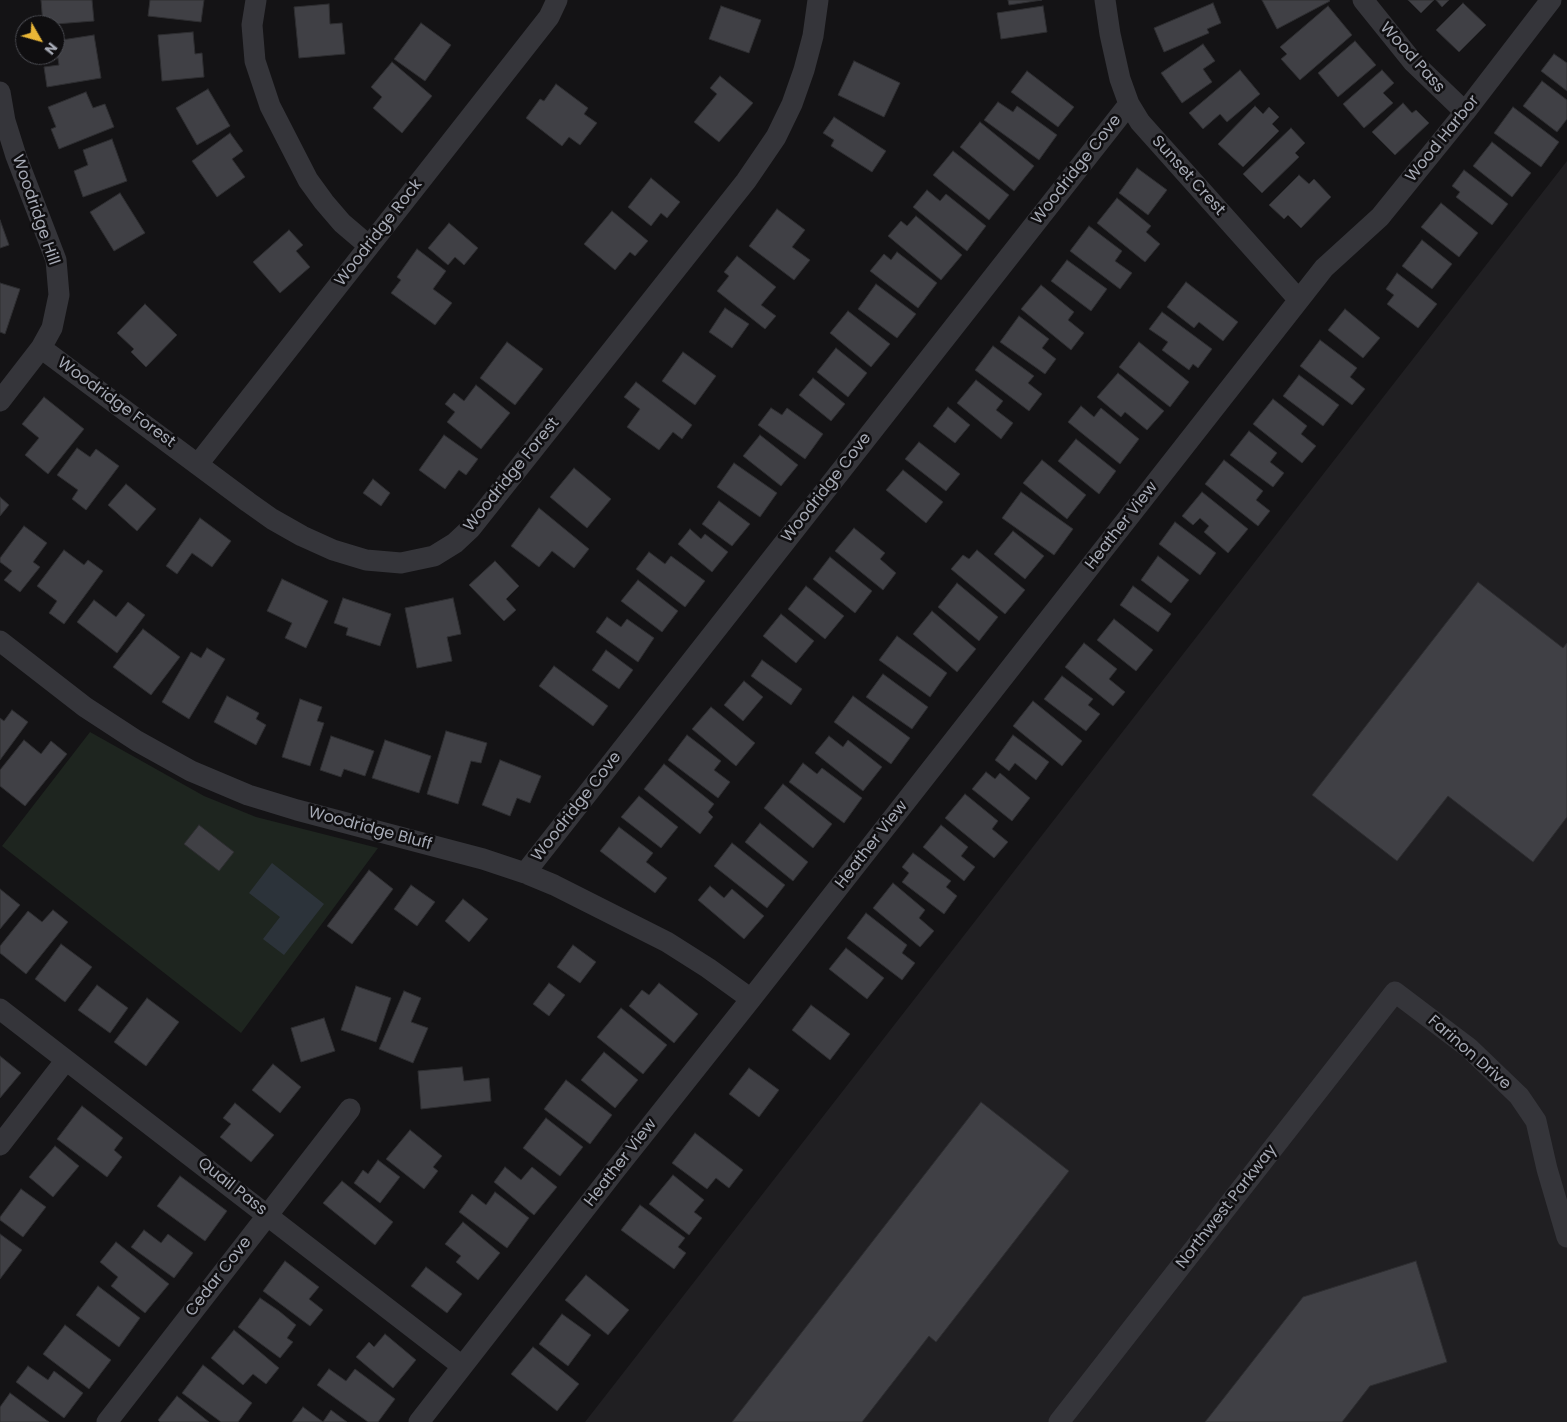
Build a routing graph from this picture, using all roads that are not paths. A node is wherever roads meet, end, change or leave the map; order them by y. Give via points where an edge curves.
1 (256, 0) edge
2 (557, 0) edge
3 (818, 0) edge
4 (1105, 0) edge
5 (1363, 0) edge
6 (1551, 0) edge
7 (0, 92) edge
8 (1129, 104) junction
9 (1465, 112) junction
10 (369, 246) junction
11 (1324, 268) joint
12 (1299, 300) junction
13 (41, 348) junction
14 (0, 401) edge
15 (198, 464) junction
16 (0, 641) edge
17 (525, 872) junction
18 (1395, 992) joint
19 (751, 999) junction
20 (0, 1009) edge
21 (66, 1060) junction
22 (350, 1109) dead end
23 (0, 1145) edge
24 (267, 1215) junction
25 (1567, 1237) edge
26 (462, 1366) junction
27 (107, 1422) edge
28 (419, 1422) edge
29 (1058, 1422) edge

1 - 10 street via 252,25 255,61 270,106 313,187 342,223
2 - 10 street, Woodridge Rock via 548,17
3 - 15 street, Woodridge Forest via 804,70 792,104 746,182 455,543 434,556 401,563 366,560 333,550 272,519
4 - 8 street, Sunset Crest via 1120,79
5 - 9 street, Wood Pass via 1413,62
6 - 9 street, Wood Harbor
7 - 13 street, Woodridge Hill via 16,156 56,260 59,295 52,328
8 - 12 street, Sunset Crest via 1152,137
8 - 17 street, Woodridge Cove
9 - 11 street, Wood Harbor via 1380,217
10 - 15 street, Woodridge Rock
11 - 12 street, Heather View
12 - 19 street, Heather View
13 - 14 street, Woodridge Hill
13 - 15 street, Woodridge Forest
16 - 17 street, Woodridge Bluff via 137,742 191,771 248,795 297,810 484,858
17 - 19 street, Woodridge Bluff via 667,942
18 - 25 street, Farinon Drive via 1469,1048 1519,1096 1536,1121
18 - 29 street, Northwest Parkway
19 - 26 street, Heather View
20 - 21 street, Quail Pass
21 - 23 street
21 - 24 street, Quail Pass
22 - 24 street, Cedar Cove
24 - 26 street, Quail Pass
24 - 27 street, Cedar Cove
26 - 28 street, Heather View

